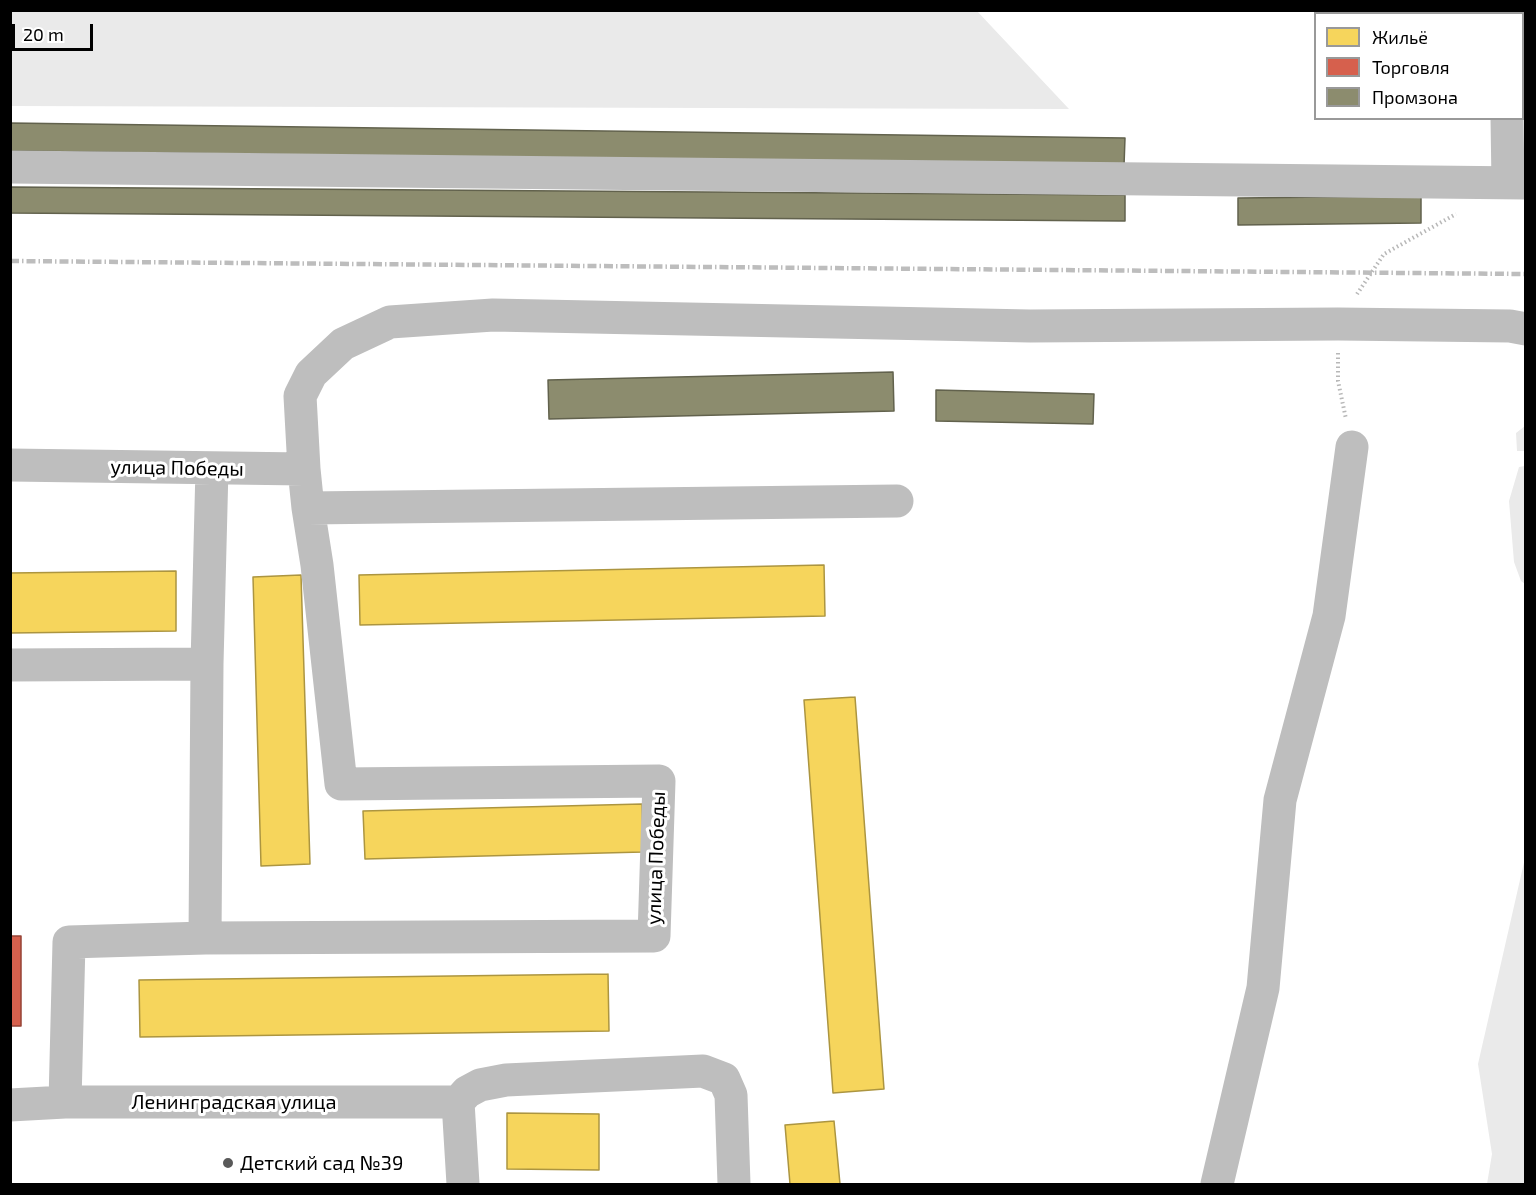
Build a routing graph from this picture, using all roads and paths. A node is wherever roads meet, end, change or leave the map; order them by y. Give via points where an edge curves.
1 (1507, 120) edge
2 (10, 167) edge
3 (1517, 183) edge
4 (1526, 329) edge
5 (1352, 447) dead end
6 (10, 465) edge
7 (212, 468) junction
8 (304, 469) junction
9 (897, 501) dead end
10 (308, 508) junction
11 (207, 664) junction
12 (10, 665) edge
13 (205, 938) junction
14 (65, 1102) junction
15 (458, 1102) junction
16 (10, 1106) edge
17 (463, 1185) edge
18 (734, 1185) edge
19 (1217, 1185) edge

1 - 3 street
2 - 3 street
4 - 8 street via 493,315 390,322 342,344 311,374 300,396
5 - 19 street via 1329,616 1280,800 1263,988
6 - 7 street, улица Победы
7 - 8 street, улица Победы
7 - 11 street
8 - 10 street, улица Победы
9 - 10 street
10 - 13 street, улица Победы via 341,784 659,781 654,936
11 - 12 street
11 - 13 street
13 - 14 street via 69,942
14 - 15 street, Ленинградская улица
14 - 16 street, Ленинградская улица
15 - 17 street
15 - 18 street via 466,1092 480,1085 506,1080 703,1071 724,1079 731,1095

